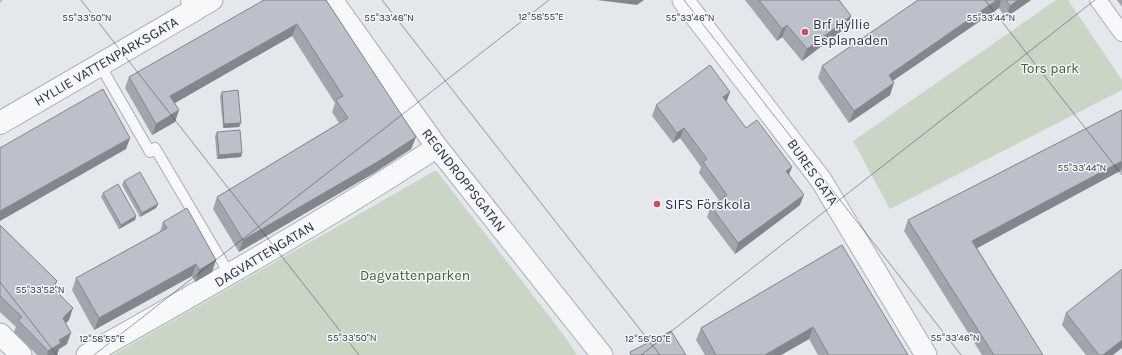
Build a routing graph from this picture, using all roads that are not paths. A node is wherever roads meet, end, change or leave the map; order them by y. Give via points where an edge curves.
1 (332, 0) edge
2 (684, 0) edge
3 (1098, 0) edge
4 (200, 3) edge
5 (1122, 33) edge
6 (100, 65) junction
7 (0, 123) edge
8 (438, 147) junction
9 (230, 275) junction
10 (0, 334) edge
11 (21, 355) edge
12 (87, 355) edge
13 (602, 355) edge
14 (926, 355) edge

1 - 8 street, REGNDROPPSGATAN
2 - 14 street, BURES GATA via 821,180
3 - 5 street
4 - 6 street, HYLLIE VATTENPARKSGATA
6 - 7 street, HYLLIE VATTENPARKSGATA
6 - 9 lane via 150,152 155,148
8 - 9 street, DAGVATTENGATAN
8 - 13 street, REGNDROPPSGATAN
9 - 12 street, DAGVATTENGATAN
10 - 11 street

